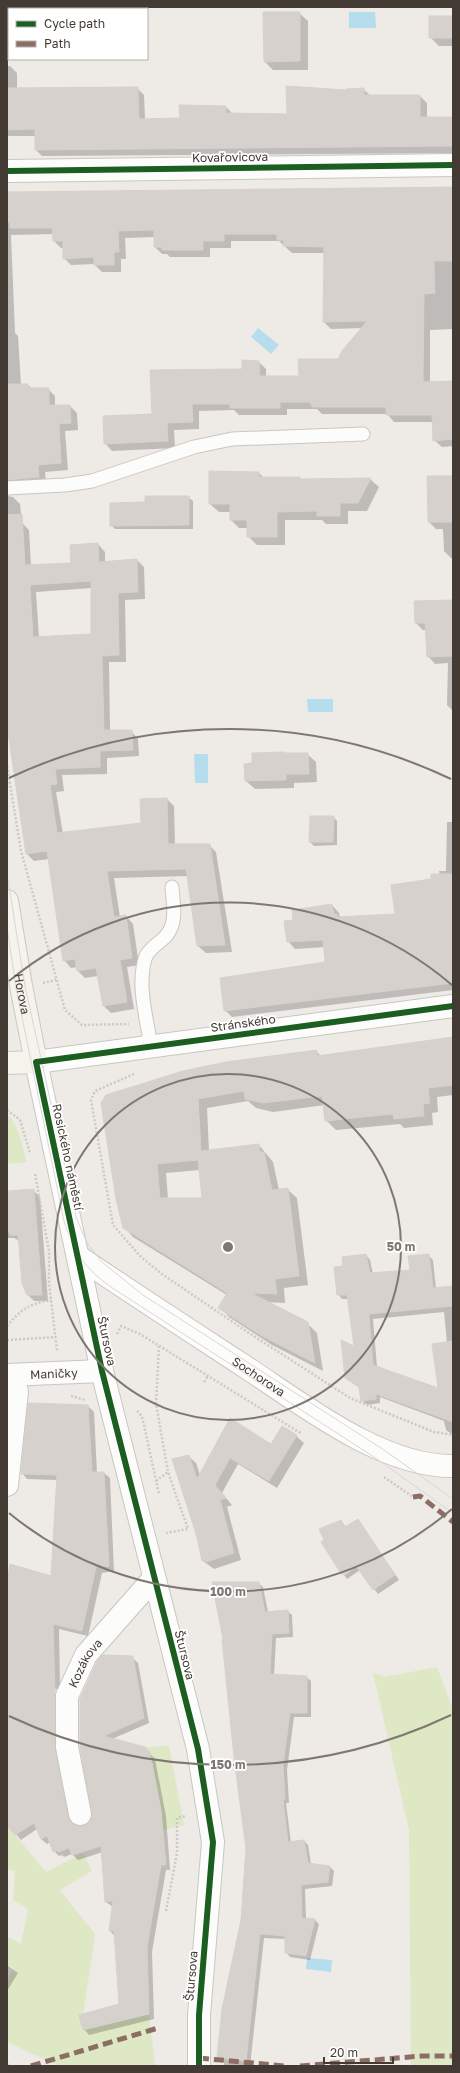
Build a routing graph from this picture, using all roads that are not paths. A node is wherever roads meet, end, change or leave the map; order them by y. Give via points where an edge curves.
1 (453, 165) edge
2 (7, 171) edge
3 (363, 434) dead end
4 (7, 488) edge
5 (172, 887) dead end
6 (7, 902) edge
7 (453, 1006) edge
8 (151, 1047) junction
9 (36, 1062) junction
10 (7, 1063) edge
11 (79, 1257) junction
12 (102, 1371) junction
13 (10, 1375) edge
14 (453, 1466) edge
15 (7, 1485) edge
16 (154, 1578) junction
17 (80, 1814) dead end
18 (199, 2066) edge

1 - 2 street, Kovařovicova
3 - 4 lane via 232,439 187,449 92,481
5 - 8 lane via 174,914 170,931 147,955 143,970
6 - 9 street, Horova
7 - 8 street, Stránského
8 - 9 street, Stránského
9 - 10 street
9 - 11 street, Rosického náměstí
11 - 12 street, Štursova
11 - 14 street, Sochorova via 347,1433 398,1455 435,1466
12 - 13 street, Maničky
12 - 16 street, Štursova
13 - 15 street via 17,1392
16 - 17 street, Kozákova via 86,1655 67,1696 67,1747
16 - 18 street, Štursova via 198,1749 213,1842 199,2015

